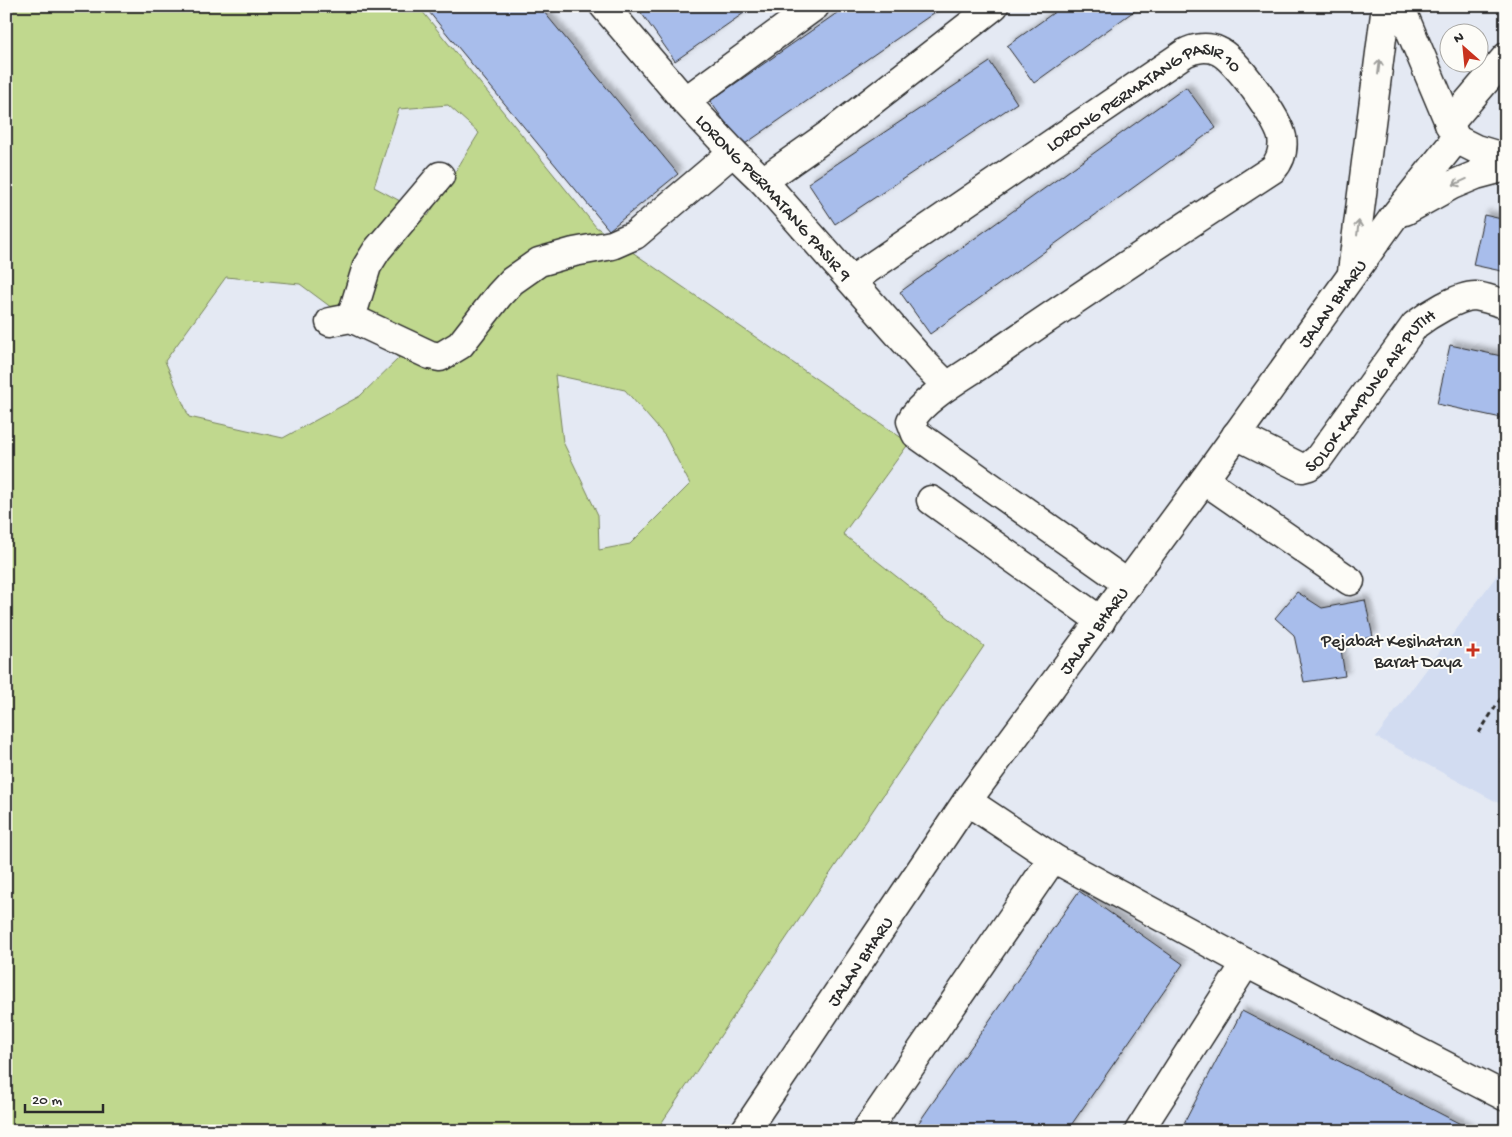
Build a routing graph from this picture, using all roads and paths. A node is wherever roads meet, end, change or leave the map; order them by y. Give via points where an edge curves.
1 (815, 6) edge
2 (994, 6) edge
3 (1386, 6) edge
4 (1400, 6) edge
5 (613, 9) edge
6 (1506, 58) edge
7 (685, 101) junction
8 (1452, 131) junction
9 (733, 152) junction
10 (1506, 158) edge
11 (1506, 167) edge
12 (440, 176) dead end
13 (764, 181) junction
14 (1393, 218) junction
15 (1352, 276) junction
16 (852, 280) junction
17 (1506, 304) edge
18 (947, 386) junction
19 (1236, 435) junction
20 (1204, 480) junction
21 (931, 500) dead end
22 (1350, 581) dead end
23 (1128, 584) junction
24 (1101, 620) junction
25 (1506, 690) edge
26 (1479, 734) dead end
27 (967, 801) junction
28 (1053, 858) junction
29 (1246, 963) junction
30 (1506, 1097) edge
31 (745, 1131) edge
32 (866, 1131) edge
33 (1139, 1131) edge

1 - 7 street
2 - 13 street
15 -> 3 street
4 - 8 street
5 - 7 street, LORONG PERMATANG PASIR 9
6 - 8 street, JALAN BHARU
7 - 9 street, LORONG PERMATANG PASIR 9
8 - 10 street via 1476,149
8 - 14 street, JALAN BHARU
9 - 12 street via 636,235 612,245 540,262 512,281 460,345 440,357 341,320 377,250
9 - 13 street, LORONG PERMATANG PASIR 9
11 -> 14 street via 1476,175
13 - 16 street, LORONG PERMATANG PASIR 9
14 - 15 street, JALAN BHARU
15 - 19 street, JALAN BHARU
16 - 18 street, LORONG PERMATANG PASIR 9
16 - 18 street, LORONG PERMATANG PASIR 10 via 1185,53 1204,48 1219,51 1242,72 1278,125 1282,152 1273,169
17 - 19 street, SOLOK KAMPUNG AIR PUTIH via 1474,296 1450,304 1415,325 1318,459 1309,466 1302,468
18 - 23 street, LORONG PERMATANG PASIR 10 via 914,414 911,421 916,434
19 - 20 street, JALAN BHARU
20 - 22 street
20 - 23 street, JALAN BHARU
21 - 24 street
23 - 24 street, JALAN BHARU
24 - 27 street, JALAN BHARU
25 - 26 path
27 - 28 street
27 - 31 street, JALAN BHARU
28 - 29 street
28 - 32 street
29 - 30 street
29 - 33 street

